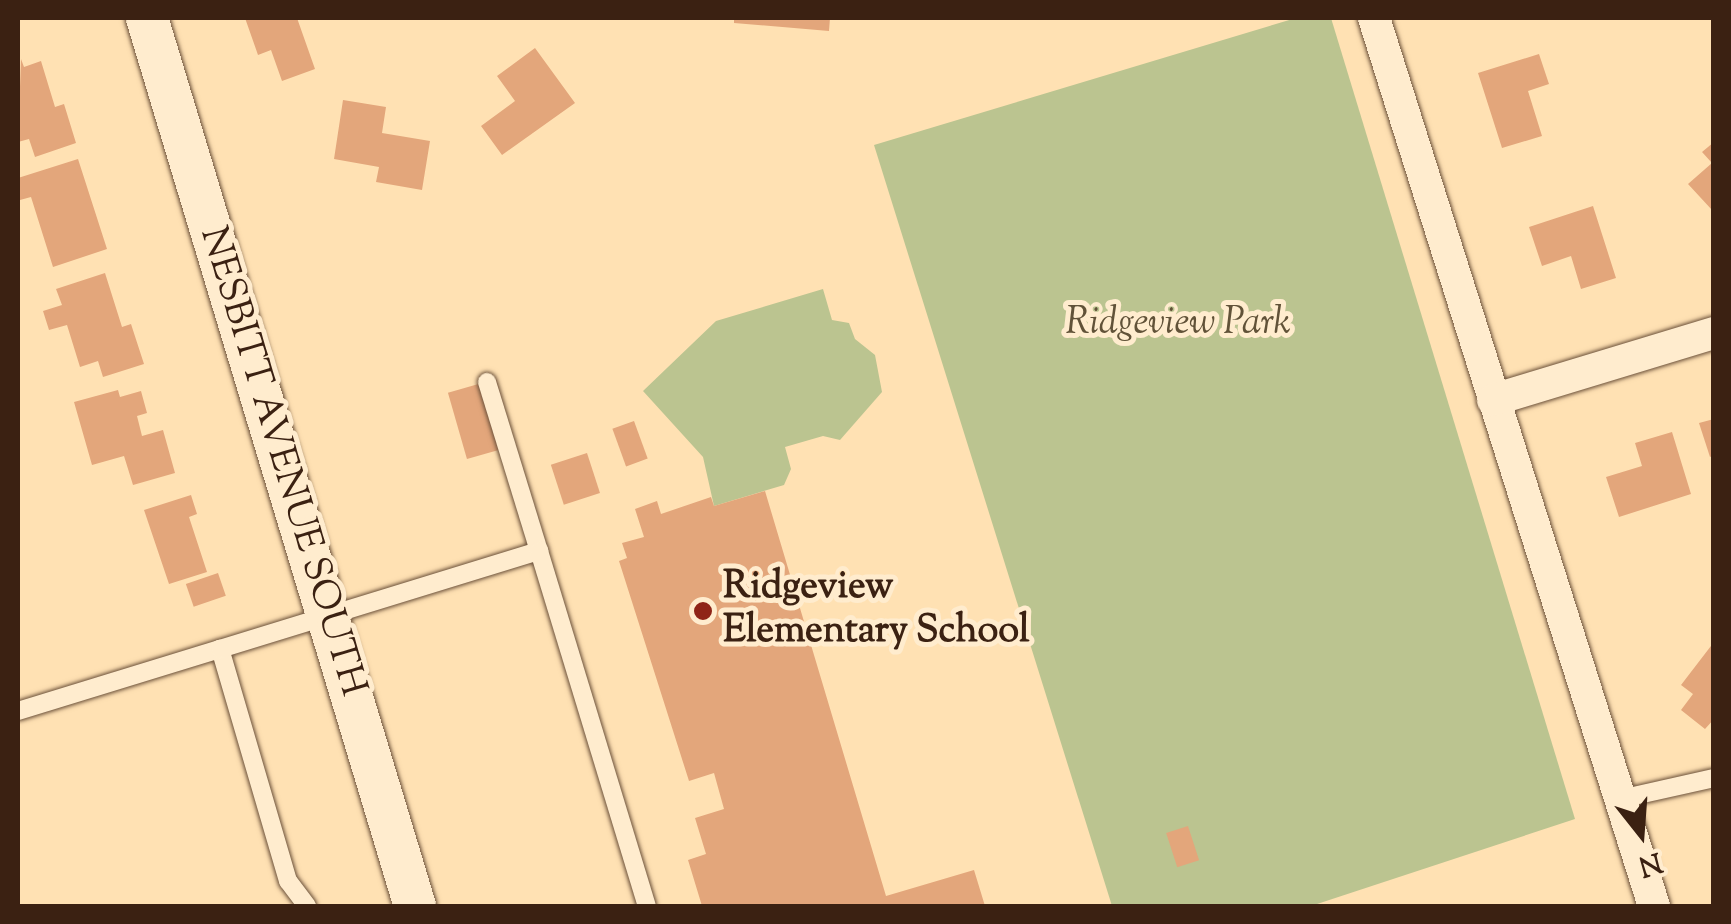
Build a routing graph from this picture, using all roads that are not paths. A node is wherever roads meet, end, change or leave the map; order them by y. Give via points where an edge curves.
1 (146, 18) edge
2 (1374, 18) edge
3 (1714, 334) edge
4 (487, 382) dead end
5 (1493, 400) junction
6 (539, 550) junction
7 (327, 615) junction
8 (220, 648) junction
9 (18, 710) edge
10 (1714, 778) edge
11 (1620, 799) junction
12 (307, 906) edge
13 (416, 906) edge
14 (647, 906) edge
15 (1654, 906) edge

1 - 7 street, NESBITT AVENUE SOUTH
2 - 5 street
3 - 5 street
4 - 6 lane
5 - 11 street
6 - 7 lane
6 - 14 lane
7 - 8 lane
7 - 13 street, NESBITT AVENUE SOUTH
8 - 9 lane
8 - 12 lane via 288,881
10 - 11 lane
11 - 15 street

